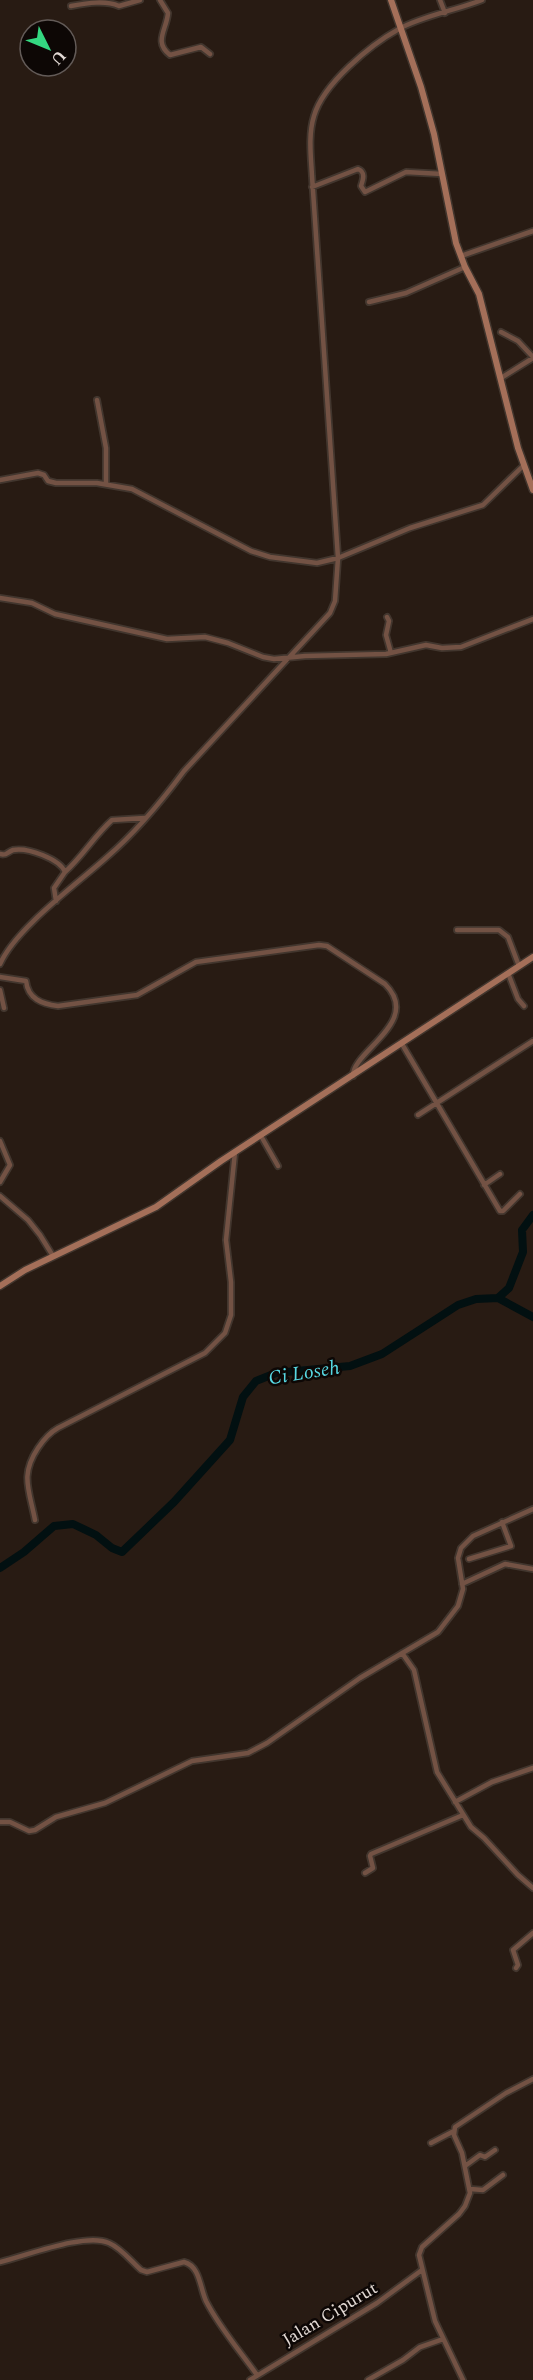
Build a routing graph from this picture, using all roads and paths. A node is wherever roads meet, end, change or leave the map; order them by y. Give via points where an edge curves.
1 (140, 0) edge
2 (160, 0) edge
3 (391, 0) edge
4 (440, 0) edge
5 (482, 0) edge
6 (71, 6) dead end
7 (445, 13) junction
8 (401, 28) junction
9 (210, 54) dead end
10 (442, 174) junction
11 (312, 187) junction
12 (533, 231) edge
13 (461, 256) junction
14 (465, 267) junction
15 (369, 302) dead end
16 (501, 332) dead end
17 (533, 357) edge
18 (501, 378) junction
19 (97, 400) dead end
20 (523, 466) junction
21 (0, 480) edge
22 (106, 484) junction
23 (533, 490) edge
24 (338, 558) junction
25 (0, 598) edge
26 (387, 617) dead end
27 (533, 619) edge
28 (392, 652) junction
29 (290, 657) junction
30 (145, 818) junction
31 (0, 854) edge
32 (65, 872) junction
33 (56, 901) junction
34 (457, 930) dead end
35 (533, 957) edge
36 (0, 964) edge
37 (519, 966) junction
38 (508, 973) junction
39 (0, 978) edge
40 (0, 990) edge
41 (524, 1006) dead end
42 (4, 1008) dead end
43 (533, 1041) edge
44 (402, 1044) junction
45 (353, 1076) junction
46 (437, 1104) junction
47 (418, 1115) dead end
48 (261, 1136) junction
49 (0, 1141) edge
50 (235, 1152) junction
51 (278, 1166) dead end
52 (500, 1174) dead end
53 (0, 1182) edge
54 (484, 1185) junction
55 (520, 1194) dead end
56 (0, 1196) edge
57 (52, 1256) junction
58 (0, 1287) edge
59 (533, 1509) edge
60 (35, 1520) dead end
61 (502, 1522) junction
62 (469, 1559) dead end
63 (533, 1569) edge
64 (462, 1584) junction
65 (402, 1653) junction
66 (533, 1768) edge
67 (455, 1802) junction
68 (463, 1815) junction
69 (0, 1822) edge
70 (365, 1873) dead end
71 (533, 1888) edge
72 (533, 1933) edge
73 (516, 1968) dead end
74 (533, 2079) edge
75 (454, 2130) junction
76 (431, 2143) dead end
77 (495, 2150) dead end
78 (465, 2166) junction
79 (503, 2175) dead end
80 (470, 2189) junction
81 (0, 2262) edge
82 (422, 2271) junction
83 (443, 2339) junction
84 (257, 2375) junction
85 (250, 2380) edge
86 (368, 2380) edge
87 (463, 2380) edge

1 - 6 street via 119,6 112,1
2 - 9 street via 168,13 161,38 166,51 176,55 201,46
3 - 8 street
4 - 7 street
5 - 7 street
7 - 8 street
8 - 10 street via 421,87
8 - 11 street via 338,78 319,102 311,133
10 - 11 street via 406,172 364,192 363,173 355,169
10 - 13 street
11 - 24 street
12 - 13 street
13 - 14 street
14 - 15 street via 406,293
14 - 18 street via 479,294
16 - 17 street via 518,341
17 - 18 street
18 - 20 street
19 - 22 street via 106,448
20 - 23 street
20 - 24 street via 483,505 410,528
21 - 22 street via 32,473 56,483
22 - 24 street via 137,491 251,551 317,563
24 - 29 street via 335,601 330,613
25 - 29 street via 167,639 205,637 263,657
26 - 28 street via 386,635
27 - 28 street via 461,647 426,645
28 - 29 street
29 - 30 street
30 - 32 street via 112,820
30 - 33 street
31 - 32 street via 16,850 38,853
32 - 33 street via 54,886
33 - 36 street via 4,954
34 - 37 street via 499,930 508,937
35 - 37 street
37 - 38 street
38 - 41 street
38 - 44 street
39 - 45 street via 26,981 26,988 36,1000 58,1006 138,995 196,962 327,946 385,984 395,1003 388,1030 355,1065
40 - 42 street
43 - 46 street
44 - 45 street
44 - 46 street
45 - 48 street
46 - 47 street
46 - 54 street
48 - 50 street
48 - 51 street
49 - 53 street via 10,1165
50 - 57 street via 142,1215
50 - 60 street via 226,1240 231,1315 225,1333 205,1353 47,1436 27,1470
52 - 54 street
54 - 55 street via 501,1212
56 - 57 street via 28,1220
57 - 58 street
59 - 61 street
61 - 62 street via 510,1546
61 - 64 street via 473,1536 461,1548 458,1558
63 - 64 street via 505,1564
64 - 65 street via 458,1606 438,1632
65 - 67 street via 414,1670 431,1756
65 - 69 street via 248,1753 192,1761 105,1803 56,1817 35,1830
66 - 67 street via 492,1782
67 - 68 street
68 - 70 street via 371,1854 373,1868
68 - 71 street
72 - 73 street via 513,1950
74 - 75 street
75 - 76 street
75 - 78 street
77 - 78 street
78 - 80 street
79 - 80 street via 483,2190
80 - 82 street via 465,2206 422,2247
81 - 84 street via 93,2239 111,2243 147,2272 190,2263 206,2300
82 - 83 street
82 - 84 street, Jalan Cipurut via 377,2303
83 - 86 street via 420,2347
83 - 87 street
84 - 85 street, Jalan Cipurut

